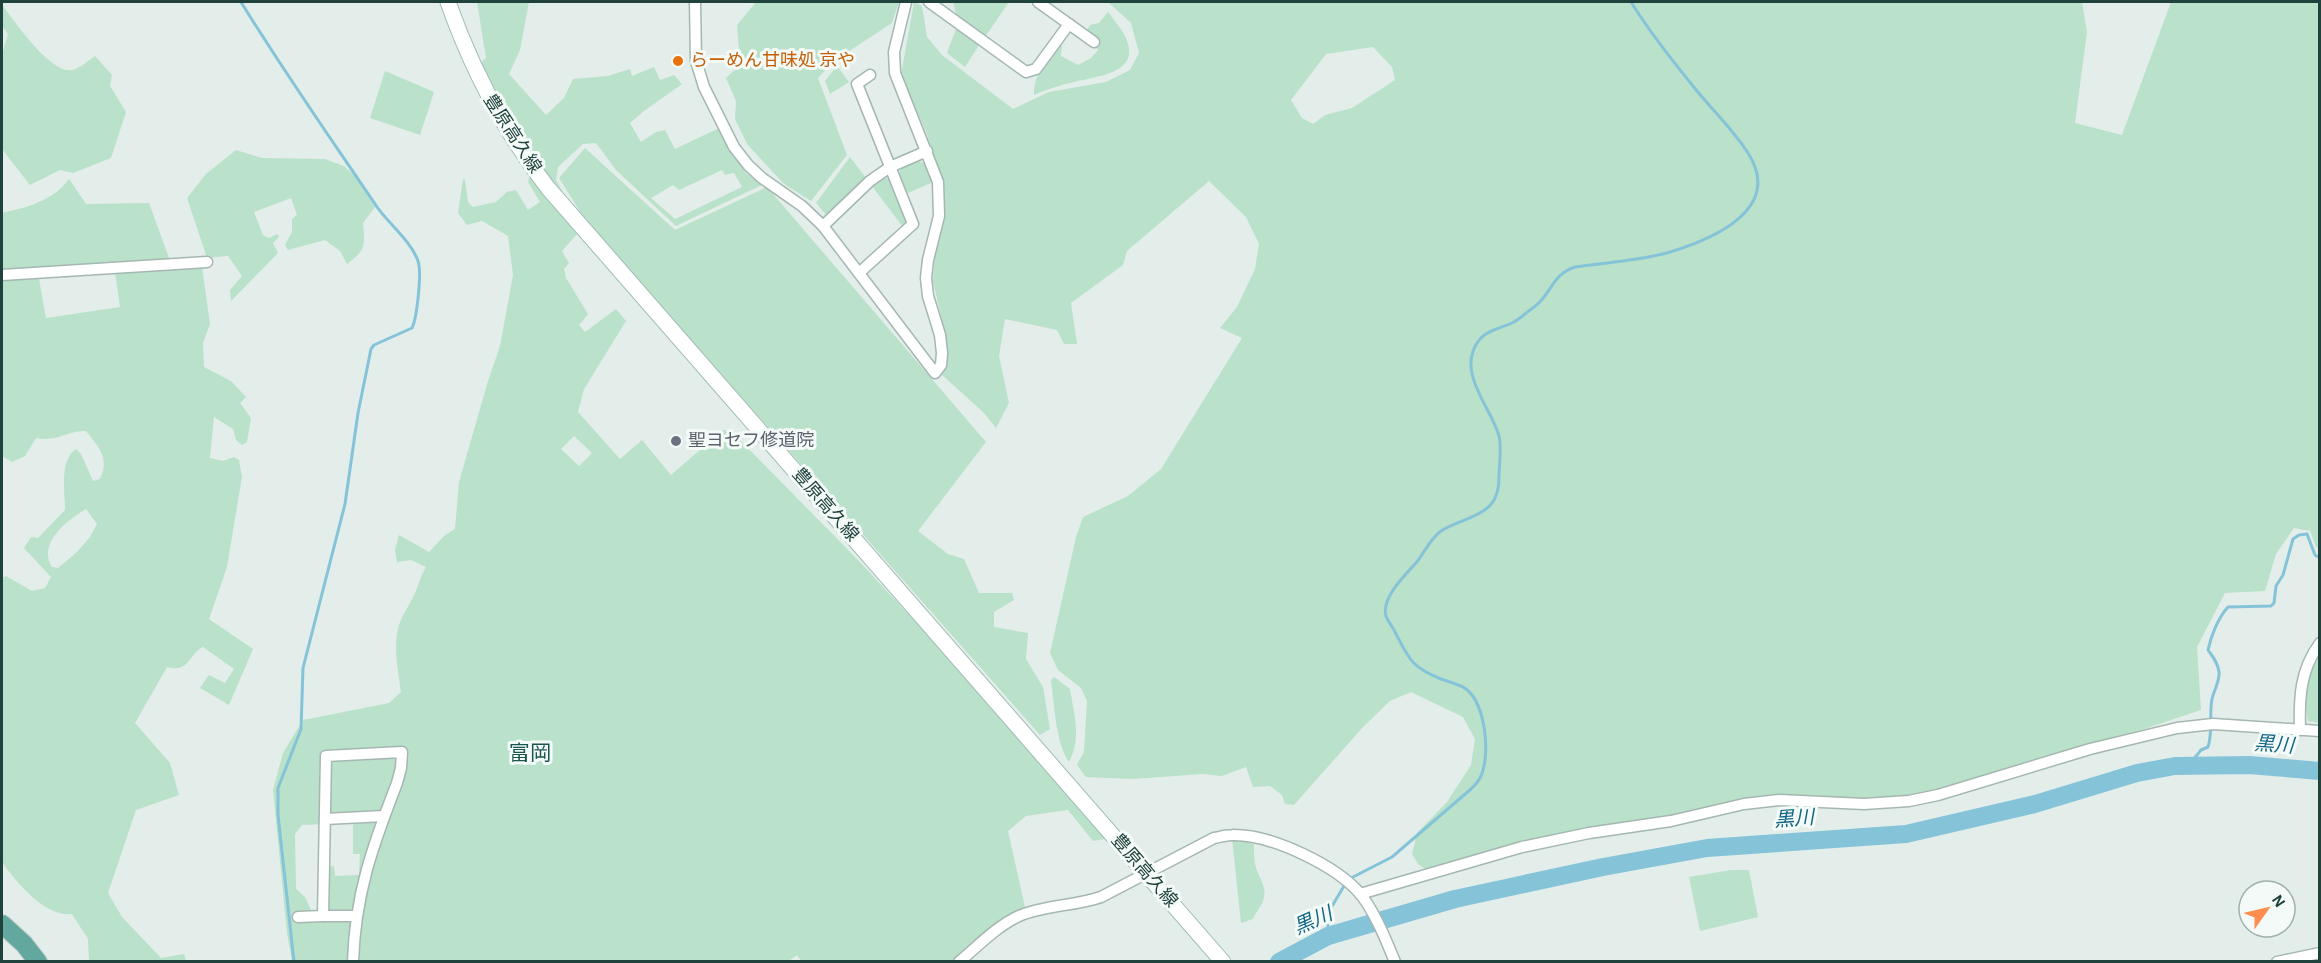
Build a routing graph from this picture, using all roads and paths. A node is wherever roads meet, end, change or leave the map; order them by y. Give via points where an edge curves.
1 (448, 2) edge
2 (695, 2) edge
3 (906, 2) edge
4 (929, 2) edge
5 (1038, 2) edge
6 (1069, 24) junction
7 (1094, 42) dead end
8 (870, 75) dead end
9 (927, 151) junction
10 (890, 167) junction
11 (823, 226) junction
12 (207, 262) dead end
13 (859, 273) junction
14 (2, 275) edge
15 (2319, 644) edge
16 (2300, 730) junction
17 (2319, 731) edge
18 (384, 816) junction
19 (325, 819) junction
20 (1147, 874) junction
21 (1360, 895) junction
22 (323, 916) junction
23 (356, 916) junction
24 (298, 917) dead end
25 (2, 924) edge
26 (2319, 952) edge
27 (1220, 959) edge
28 (38, 962) edge
29 (353, 962) edge
30 (959, 962) edge
31 (1395, 962) edge
32 (2277, 962) edge

1 - 20 main road, 豊原高久線 via 483,88 548,188
2 - 11 street via 696,61 704,87 734,147 762,178
3 - 9 street via 893,64
4 - 6 street via 1026,72 1036,69
5 - 6 street
6 - 7 street
8 - 10 street via 857,84
9 - 10 street
9 - 13 street via 938,182 939,205 926,278 942,353 941,365 934,373
10 - 11 street
10 - 13 street via 913,224
11 - 13 street
12 - 14 street
15 - 16 street via 2301,679
16 - 17 street
16 - 21 street via 2213,724 2177,728 1909,801 1864,804 1779,800 1744,804 1522,847
18 - 19 street
18 - 19 street via 397,783 402,752 326,756
18 - 23 street via 362,882
19 - 22 street
20 - 21 street via 1214,838 1230,834 1284,845 1304,854
20 - 27 main road, 豊原高久線
20 - 30 street via 1083,903 1019,916
21 - 31 street
22 - 23 street
22 - 24 street
23 - 29 street
25 - 28 main road
26 - 32 street

